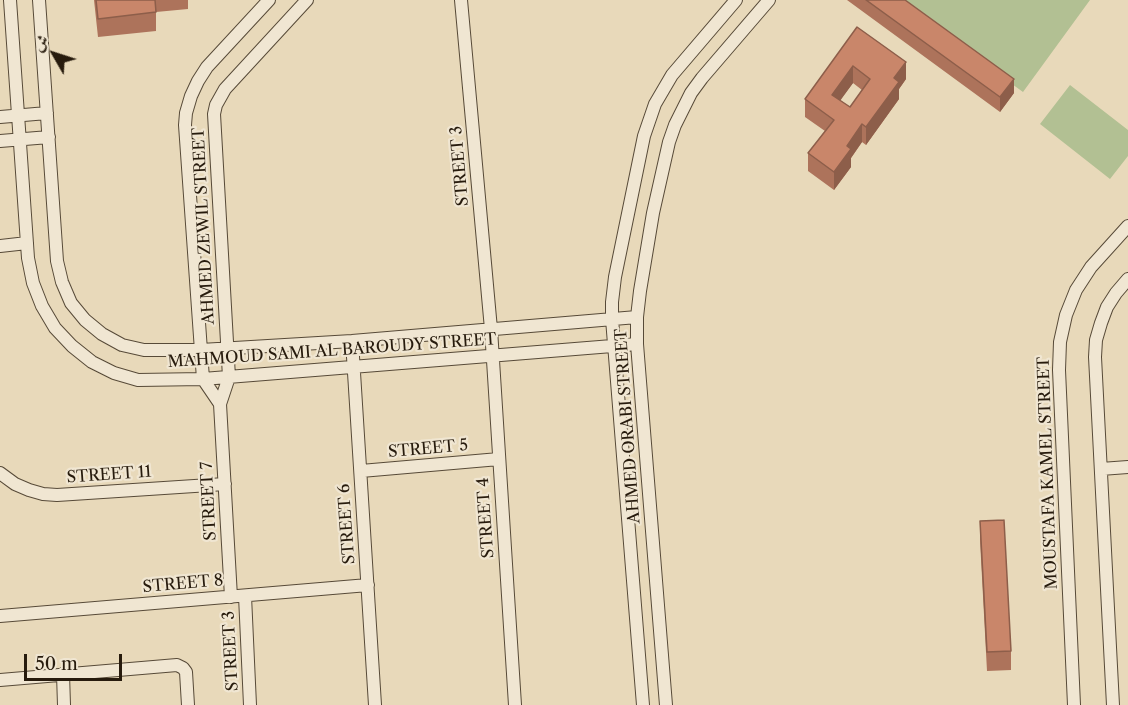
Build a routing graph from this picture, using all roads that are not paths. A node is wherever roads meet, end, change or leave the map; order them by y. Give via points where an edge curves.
1 (10, 0) edge
2 (39, 0) edge
3 (269, 0) edge
4 (307, 0) edge
5 (461, 0) edge
6 (736, 0) edge
7 (769, 0) edge
8 (47, 113) junction
9 (18, 116) junction
10 (0, 117) edge
11 (49, 137) junction
12 (20, 140) junction
13 (0, 141) edge
14 (1128, 226) edge
15 (27, 243) junction
16 (0, 246) edge
17 (1128, 279) edge
18 (637, 317) junction
19 (612, 319) junction
20 (491, 329) junction
21 (352, 341) junction
22 (637, 344) junction
23 (615, 345) junction
24 (227, 349) junction
25 (201, 350) junction
26 (492, 356) junction
27 (354, 368) junction
28 (229, 377) junction
29 (203, 380) junction
30 (220, 404) junction
31 (499, 459) junction
32 (1128, 467) edge
33 (1101, 469) junction
34 (361, 471) junction
35 (0, 473) edge
36 (225, 484) junction
37 (368, 585) junction
38 (244, 596) junction
39 (231, 597) junction
40 (0, 616) edge
41 (63, 674) junction
42 (0, 680) edge
43 (64, 705) edge
44 (188, 705) edge
45 (250, 705) edge
46 (375, 705) edge
47 (515, 705) edge
48 (643, 705) edge
49 (666, 705) edge
50 (1074, 705) edge
51 (1113, 705) edge

1 - 9 street, MAHMOUD SAMI AL BAROUDY STREET
2 - 8 street, MAHMOUD SAMI AL BAROUDY STREET
3 - 25 street, AHMED ZEWIL STREET via 207,67 186,113
4 - 24 street, AHMED ZEWIL STREET via 225,89 216,105
5 - 20 street, STREET 3
6 - 19 street, AHMED ORABI STREET via 672,75 649,119 615,277
7 - 18 street, AHMED ORABI STREET via 702,78 675,124 653,213
8 - 9 street
8 - 11 street, MAHMOUD SAMI AL BAROUDY STREET
9 - 10 street
9 - 12 street, MAHMOUD SAMI AL BAROUDY STREET
11 - 12 street
11 - 25 street, MAHMOUD SAMI AL BAROUDY STREET via 57,261 72,303 85,320 122,345 144,350
12 - 13 street
12 - 15 street, MAHMOUD SAMI AL BAROUDY STREET
14 - 50 street, MOUSTAFA KAMEL STREET via 1076,290 1060,342
15 - 16 street
15 - 29 street, MAHMOUD SAMI AL BAROUDY STREET via 33,283 42,306 55,328 92,362 138,380
17 - 33 street via 1107,307 1096,340
18 - 19 street, MAHMOUD SAMI AL BAROUDY STREET
18 - 22 street, AHMED ORABI STREET
19 - 20 street, MAHMOUD SAMI AL BAROUDY STREET
19 - 23 street, AHMED ORABI STREET
20 - 21 street, MAHMOUD SAMI AL BAROUDY STREET
20 - 26 street, STREET 4
21 - 24 street, MAHMOUD SAMI AL BAROUDY STREET
21 - 27 street, STREET 6
22 - 23 street, MAHMOUD SAMI AL BAROUDY STREET
22 - 49 street, AHMED ORABI STREET
23 - 26 street, MAHMOUD SAMI AL BAROUDY STREET
23 - 48 street, AHMED ORABI STREET
24 - 25 street, MAHMOUD SAMI AL BAROUDY STREET
24 - 28 street, AHMED ZEWIL STREET
25 - 29 street, AHMED ZEWIL STREET
26 - 27 street, MAHMOUD SAMI AL BAROUDY STREET
26 - 31 street, STREET 4
27 - 28 street, MAHMOUD SAMI AL BAROUDY STREET
27 - 34 street, STREET 6
28 - 29 street, MAHMOUD SAMI AL BAROUDY STREET
28 - 30 street, AHMED ZEWIL STREET
29 - 30 street
30 - 36 street, STREET 7
31 - 34 street, STREET 5
31 - 47 street, STREET 4
32 - 33 street
33 - 51 street
34 - 37 street, STREET 6
35 - 36 street, STREET 11 via 29,490 57,495
36 - 39 street, STREET 7
37 - 38 street, STREET 8
37 - 46 street, STREET 6
38 - 39 street, STREET 8
38 - 45 street, STREET 3
39 - 40 street, STREET 8
41 - 42 street
41 - 43 street
41 - 44 street via 177,665 186,672

